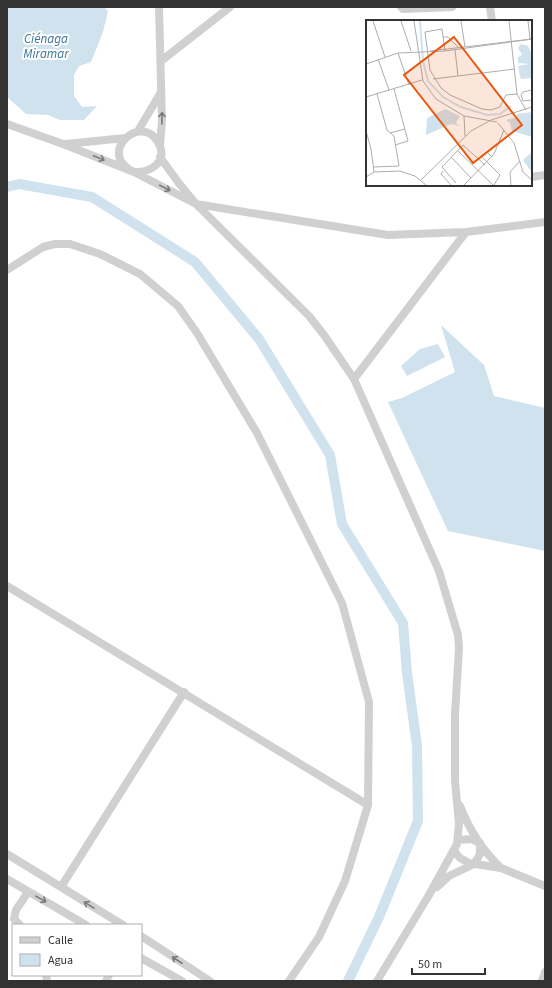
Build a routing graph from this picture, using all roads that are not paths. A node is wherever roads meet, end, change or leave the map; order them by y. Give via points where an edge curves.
1 (159, 7) edge
2 (230, 7) edge
3 (401, 7) edge
4 (452, 7) edge
5 (490, 7) edge
6 (492, 20) edge
7 (161, 61) junction
8 (162, 91) junction
9 (7, 124) edge
10 (138, 131) junction
11 (125, 138) junction
12 (63, 144) junction
13 (160, 146) junction
14 (160, 157) junction
15 (134, 172) junction
16 (545, 175) edge
17 (532, 177) edge
18 (196, 204) junction
19 (545, 222) edge
20 (466, 232) junction
21 (7, 270) edge
22 (354, 378) junction
23 (7, 586) edge
24 (184, 692) junction
25 (457, 798) junction
26 (368, 805) junction
27 (458, 840) junction
28 (480, 843) junction
29 (454, 851) junction
30 (7, 854) edge
31 (474, 864) junction
32 (501, 868) junction
33 (7, 879) edge
34 (545, 886) edge
35 (61, 887) junction
36 (28, 892) junction
37 (429, 895) junction
38 (19, 924) edge
39 (84, 924) edge
40 (121, 924) edge
41 (142, 937) edge
42 (142, 959) edge
43 (545, 972) edge
44 (182, 981) edge
45 (210, 981) edge
46 (289, 981) edge
47 (377, 981) edge
48 (542, 981) edge

1 - 7 street
2 - 7 street
3 - 4 street
5 - 6 street
7 - 8 street
8 - 10 street
13 -> 8 street
9 - 12 street
10 - 11 street
10 - 13 street via 155,138
11 - 12 street
11 - 15 street via 119,151 120,158 128,169
12 -> 15 street
13 - 14 street
14 - 15 street via 157,165 151,170 143,173
14 - 18 street
15 -> 18 street
16 - 17 street
18 - 20 street via 388,235
18 - 22 street via 309,316
19 - 20 street
20 - 22 street
21 - 26 street via 43,247 55,244 78,247 100,254 140,274 178,306 197,333 258,433 342,603 369,702
22 - 25 street via 439,571 458,635 455,714
23 - 24 street
24 - 26 street
24 - 35 street
25 - 27 street
25 - 28 street
26 - 46 street via 345,881 319,937
27 - 28 street via 472,839
27 - 29 street
28 - 31 street via 480,854
28 - 32 street
29 - 31 street via 464,861
29 - 37 street
30 - 35 street
31 - 32 street
31 - 37 street via 449,876
32 - 34 street
33 - 36 street
40 -> 35 street
36 - 38 street via 15,914 14,919
36 -> 39 street
37 - 47 street
45 -> 41 street
42 - 44 street
43 - 48 street

